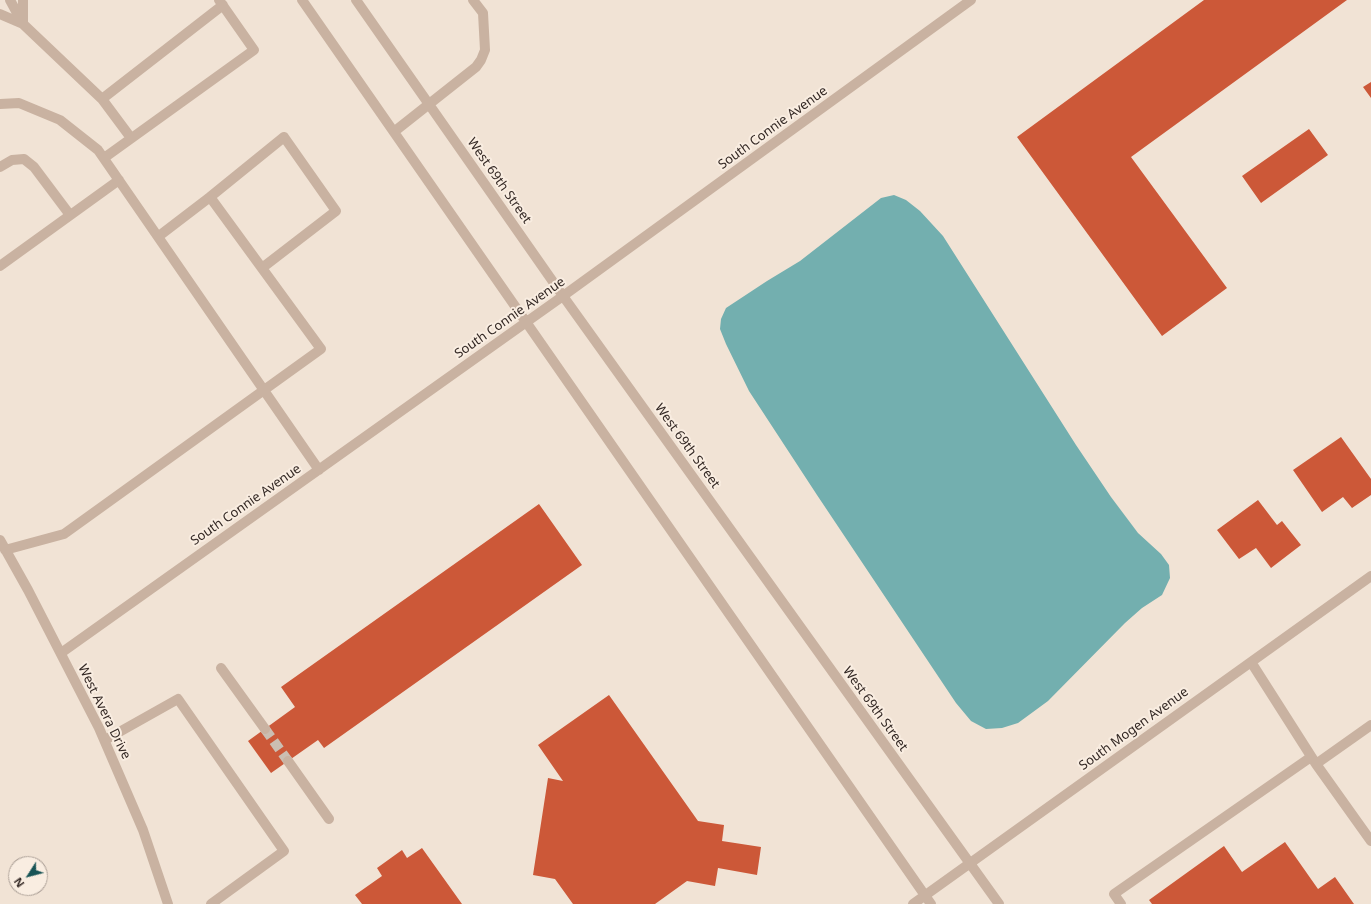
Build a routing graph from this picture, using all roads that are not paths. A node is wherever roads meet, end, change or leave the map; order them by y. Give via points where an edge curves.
1 (10, 0) edge
2 (23, 0) edge
3 (302, 0) edge
4 (356, 0) edge
5 (473, 0) edge
6 (972, 0) edge
7 (221, 3) edge
8 (0, 14) edge
9 (23, 24) junction
10 (102, 99) junction
11 (0, 104) edge
12 (429, 104) junction
13 (395, 131) junction
14 (131, 138) junction
15 (104, 158) junction
16 (0, 167) edge
17 (119, 180) junction
18 (210, 197) junction
19 (70, 216) junction
20 (159, 236) junction
21 (0, 266) edge
22 (262, 268) junction
23 (563, 296) junction
24 (526, 322) junction
25 (265, 390) junction
26 (319, 470) junction
27 (0, 540) edge
28 (6, 550) junction
29 (1371, 576) edge
30 (61, 653) junction
31 (1251, 662) junction
32 (221, 668) dead end
33 (1371, 725) edge
34 (265, 729) tunnel mouth
35 (104, 740) junction
36 (1314, 760) junction
37 (288, 761) tunnel mouth
38 (329, 819) dead end
39 (1371, 841) edge
40 (969, 863) junction
41 (925, 895) junction
42 (168, 904) edge
43 (211, 904) edge
44 (913, 904) edge
45 (932, 904) edge
46 (999, 904) edge
47 (1121, 904) edge

1 - 9 street
2 - 9 street
3 - 13 street
4 - 12 street, West 69th Street
5 - 12 street via 483,13 485,50 481,60 476,67
6 - 23 street, South Connie Avenue
7 - 10 street
7 - 14 street via 254,50
8 - 9 street
9 - 10 street
10 - 14 street
11 - 15 street via 19,103 60,120 98,150
12 - 13 street
12 - 23 street, West 69th Street
13 - 24 street
14 - 15 street
15 - 17 street
16 - 19 street via 12,160 24,159 34,167
17 - 19 street
17 - 20 street
18 - 20 street
18 - 22 street
18 - 22 street via 284,137 336,211
19 - 21 street
20 - 25 street
22 - 25 street via 321,349
23 - 24 street, South Connie Avenue
23 - 40 street, West 69th Street
24 - 26 street, South Connie Avenue
24 - 41 street
25 - 26 street
25 - 28 street via 64,534
26 - 30 street, South Connie Avenue
27 - 28 street, West Avera Drive
28 - 30 street, West Avera Drive
29 - 31 street, South Mogen Avenue
30 - 35 street, West Avera Drive
31 - 36 street
31 - 40 street, South Mogen Avenue
32 - 34 street
33 - 36 street
35 - 42 street, West Avera Drive via 143,830
35 - 43 street via 178,699 284,851
36 - 39 street
36 - 47 street via 1114,894
37 - 38 street
40 - 41 street, South Mogen Avenue
40 - 46 street, West 69th Street
41 - 44 street, South Mogen Avenue
41 - 45 street

